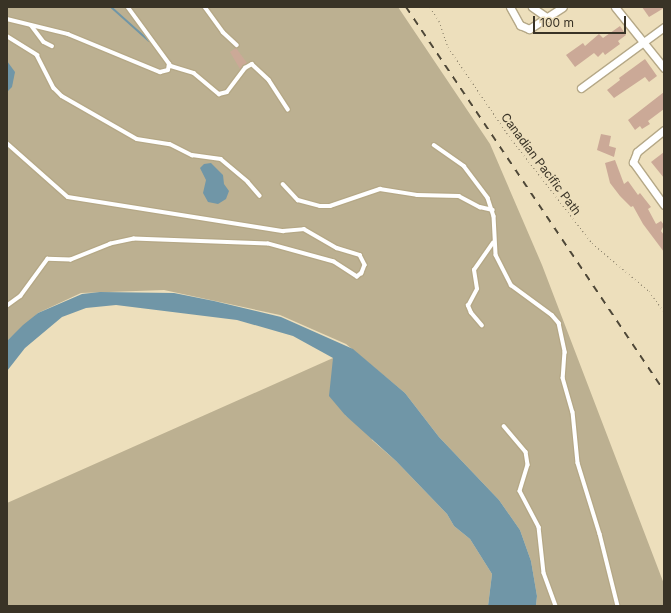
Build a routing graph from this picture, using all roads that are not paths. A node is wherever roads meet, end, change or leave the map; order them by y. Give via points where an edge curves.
1 (128, 7) edge
2 (205, 7) edge
3 (510, 7) edge
4 (532, 7) edge
5 (563, 7) edge
6 (615, 7) edge
7 (548, 18) junction
8 (7, 20) edge
9 (30, 24) junction
10 (664, 27) edge
11 (7, 36) edge
12 (644, 41) junction
13 (237, 44) dead end
14 (52, 46) dead end
15 (169, 63) junction
16 (664, 68) edge
17 (581, 88) dead end
18 (288, 108) dead end
19 (664, 130) edge
20 (7, 143) edge
21 (434, 145) dead end
22 (283, 184) dead end
23 (260, 196) dead end
24 (664, 205) edge
25 (492, 210) junction
26 (494, 237) junction
27 (7, 306) edge
28 (482, 326) dead end
29 (504, 426) dead end
30 (556, 606) edge
31 (618, 606) edge

1 - 15 lane via 151,35
2 - 13 lane via 223,32
3 - 7 street via 520,25 529,29
4 - 7 street
5 - 7 street
6 - 12 street
8 - 9 lane
9 - 14 lane via 44,42
9 - 15 lane via 68,34 160,72 168,70
10 - 12 street
11 - 23 lane via 37,55 54,88 62,96 137,138 170,144 192,154 221,159
12 - 16 street
12 - 17 street
15 - 18 lane via 175,68 194,73 219,94 227,92 245,68 252,64 269,80
19 - 24 street via 637,152 633,162
20 - 27 lane via 68,197 283,231 304,229 337,248 360,255 365,265 357,277 334,262 268,244 134,239 111,244 71,260 48,259 21,296
21 - 25 lane via 464,166 485,194
22 - 25 lane via 298,200 320,206 334,205 380,189 417,195 459,196
25 - 26 lane
26 - 28 lane via 491,248 474,270 477,289 468,306
26 - 31 lane via 498,262 511,285 552,315 558,323 565,352 563,378 573,412 578,463 600,534
29 - 30 lane via 526,452 528,464 520,491 538,527 544,573

